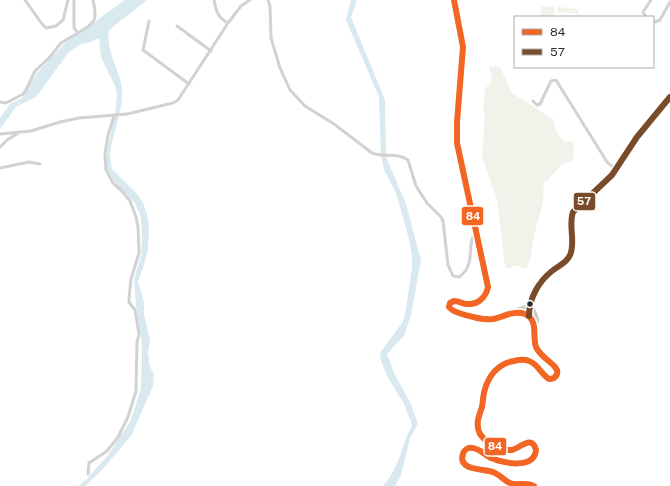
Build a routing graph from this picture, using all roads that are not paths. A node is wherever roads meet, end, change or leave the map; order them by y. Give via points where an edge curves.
1 (25, 0) edge
2 (68, 0) edge
3 (74, 0) edge
4 (93, 0) edge
5 (214, 0) edge
6 (250, 0) edge
7 (268, 0) edge
8 (454, 0) edge
9 (651, 0) edge
10 (670, 2) edge
11 (645, 16) edge
12 (149, 21) dead end
13 (654, 21) edge
14 (228, 24) junction
15 (177, 26) dead end
16 (78, 33) junction
17 (211, 51) junction
18 (189, 84) junction
19 (670, 97) edge
20 (533, 101) dead end
21 (0, 102) edge
22 (114, 116) junction
23 (21, 131) junction
24 (0, 134) edge
25 (0, 147) edge
26 (40, 164) dead end
27 (0, 168) edge
28 (616, 170) junction
29 (475, 234) dead end
30 (530, 309) junction
31 (510, 314) junction
32 (528, 316) junction
33 (534, 329) junction
34 (478, 428) dead end
35 (494, 445) tunnel mouth
36 (88, 474) dead end
37 (534, 486) edge

1 - 2 street via 46,28 56,26 62,20
3 - 16 street via 74,28
4 - 16 street via 95,19
5 - 14 street via 220,19
6 - 14 street via 241,6
7 - 29 street via 271,38 290,90 305,106 372,153 380,156 399,156 408,160 416,186 427,203 441,217 448,265 453,276 459,277 465,271
8 - 31 main road via 463,47 457,143 488,287 485,296 478,302 467,304 454,301 449,307 455,312 482,319
9 - 11 street via 643,12
10 - 13 street via 660,20
12 - 18 street via 143,50
14 - 17 street
15 - 17 street
16 - 21 street via 62,43 35,71 22,94 6,102
17 - 18 street
18 - 22 street via 173,103
19 - 28 main road via 637,137
20 - 28 street via 537,105 540,104 552,81 556,80 606,162
22 - 23 street via 79,118 31,131
22 - 36 street via 105,154 106,170 130,201 139,233 138,253 129,298 135,310 139,334 136,391 128,417 118,437 107,451 89,463
23 - 24 street
23 - 25 street
26 - 27 street via 29,162
28 - 30 main road via 573,212 571,254 543,279 535,291
30 - 31 main road
30 - 32 main road
30 - 33 main road via 536,324
31 - 32 main road via 520,313
32 - 33 main road via 533,322
33 - 34 main road via 537,349 556,368 557,376 549,379 534,363 526,360 500,365 485,389
35 - 37 main road via 503,450 510,450 529,442 536,452 530,460 516,463 496,460 472,448 464,452 463,461 470,468 494,472 511,484 527,483

